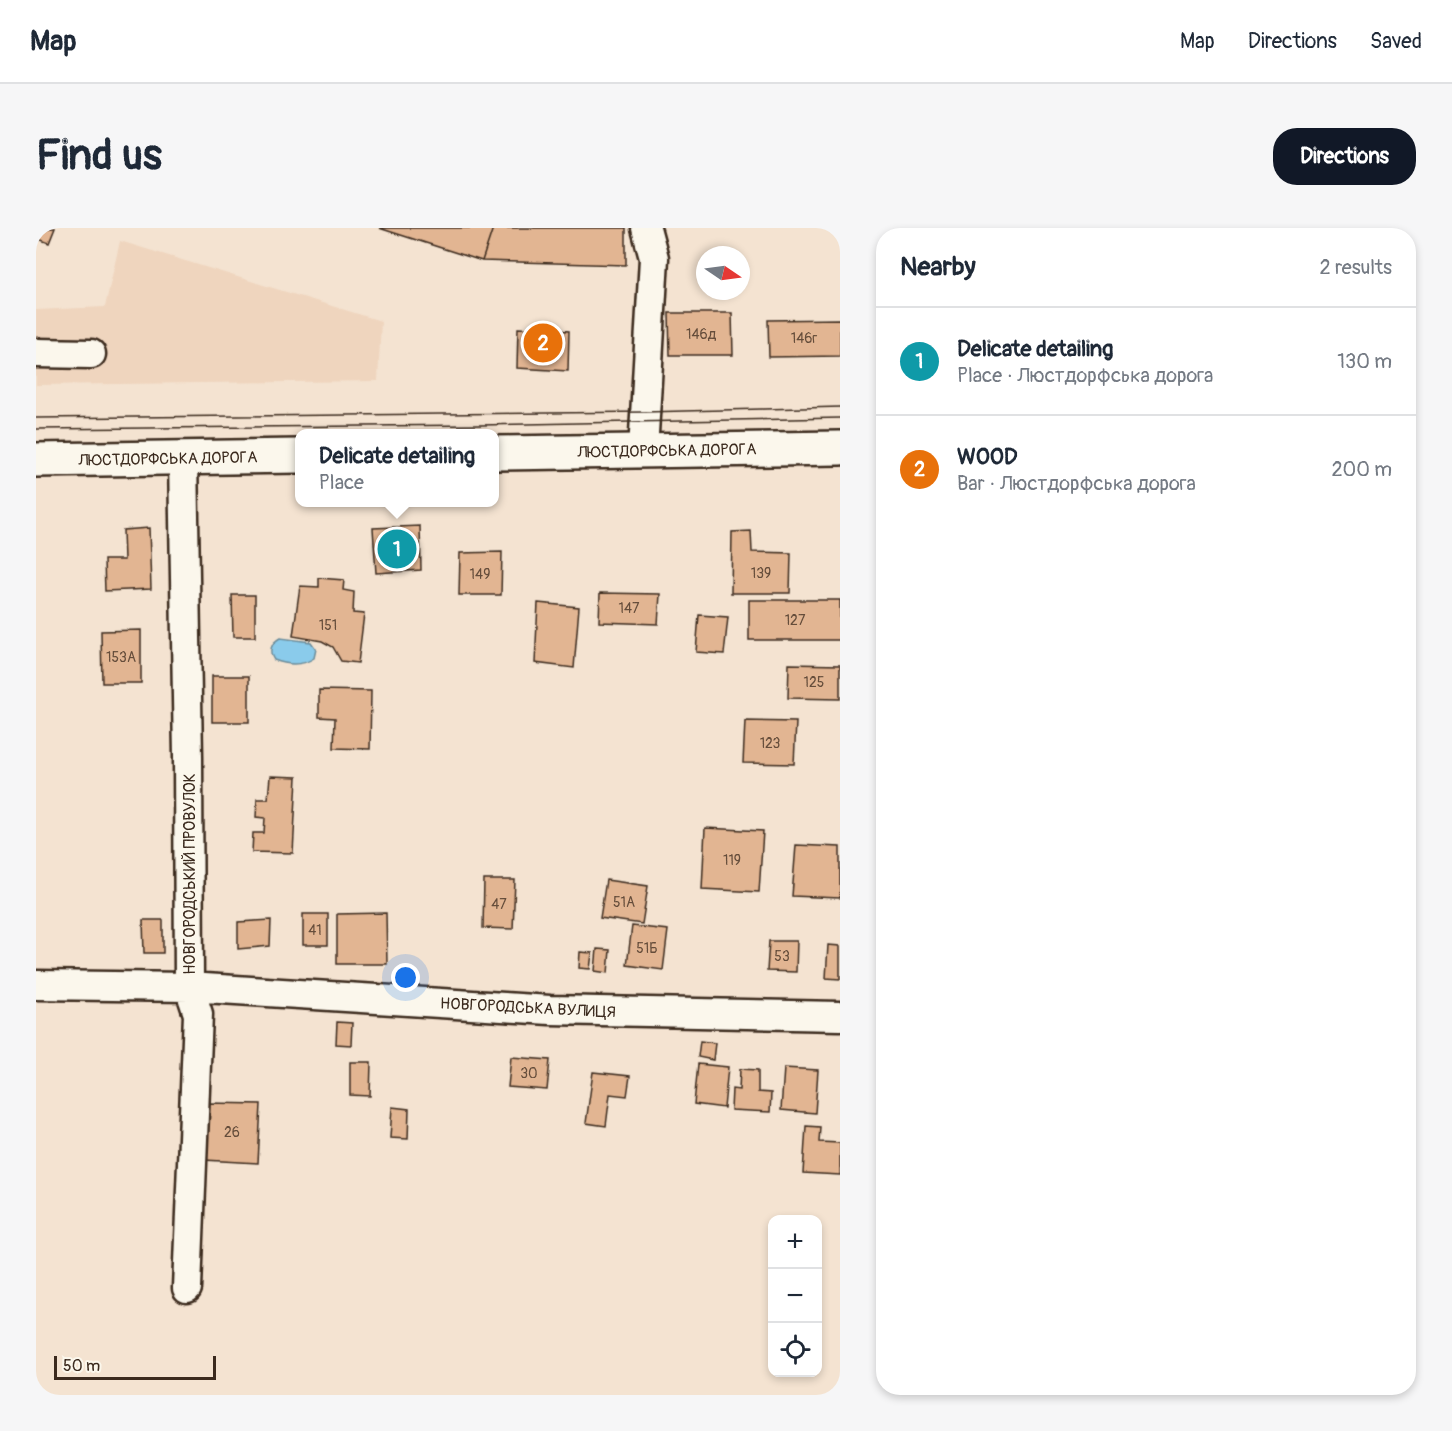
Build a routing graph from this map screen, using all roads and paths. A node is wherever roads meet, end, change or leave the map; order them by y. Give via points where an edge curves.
1 (646, 228) edge
2 (36, 352) edge
3 (90, 354) dead end
4 (840, 448) edge
5 (643, 451) junction
6 (499, 453) edge
7 (295, 456) edge
8 (183, 457) junction
9 (36, 460) edge
10 (36, 985) edge
11 (189, 987) junction
12 (840, 1016) edge
13 (187, 1288) dead end

1 - 5 street via 654,258
2 - 3 street
4 - 5 main road, ЛЮСТДОРФСЬКА ДОРОГА
5 - 6 main road, ЛЮСТДОРФСЬКА ДОРОГА
7 - 8 main road, ЛЮСТДОРФСЬКА ДОРОГА
8 - 9 main road, ЛЮСТДОРФСЬКА ДОРОГА
8 - 11 street, НОВГОРОДСЬКИЙ ПРОВУЛОК
10 - 11 street, НОВГОРОДСЬКА ВУЛИЦЯ
11 - 12 street, НОВГОРОДСЬКА ВУЛИЦЯ via 550,1010
11 - 13 street, НОВГОРОДСЬКИЙ ПРОВУЛОК via 198,1014

